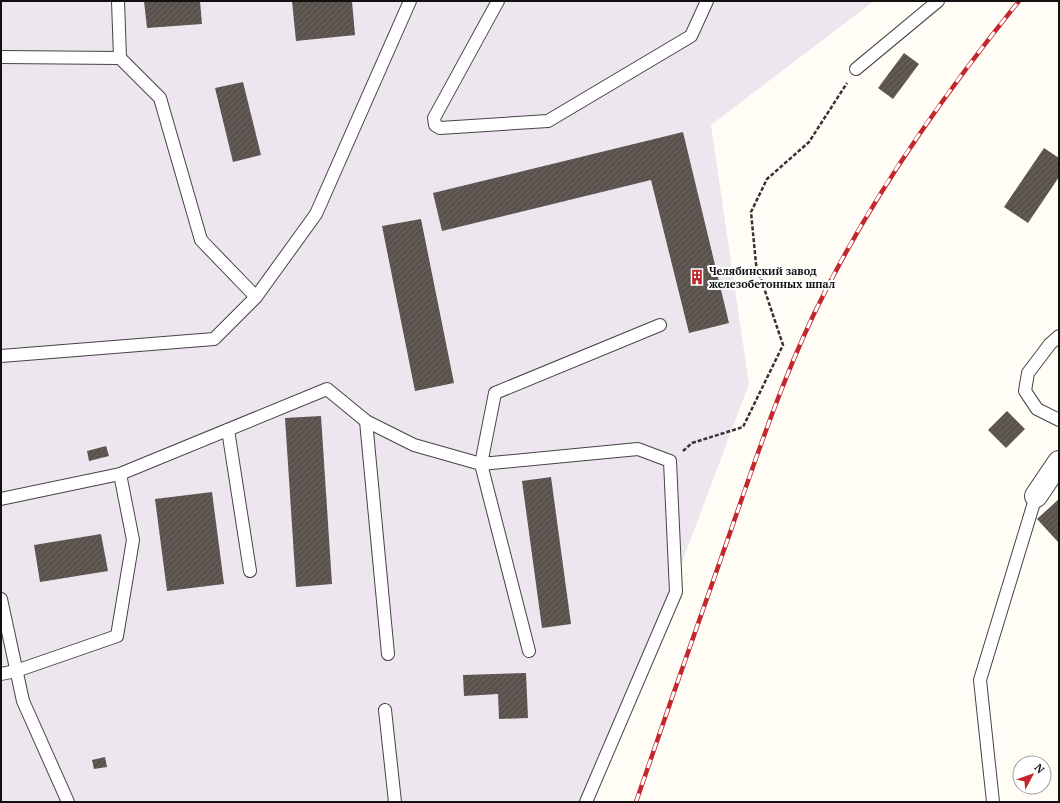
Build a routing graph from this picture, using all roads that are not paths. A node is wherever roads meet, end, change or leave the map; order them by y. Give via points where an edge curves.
1 (118, 1) edge
2 (410, 1) edge
3 (498, 1) edge
4 (707, 1) edge
5 (938, 1) edge
6 (1, 57) edge
7 (120, 58) junction
8 (856, 69) road end
9 (256, 297) junction
10 (660, 325) dead end
11 (1059, 336) edge
12 (1, 356) edge
13 (1059, 420) edge
14 (366, 421) junction
15 (228, 430) junction
16 (1059, 462) edge
17 (481, 464) junction
18 (120, 474) junction
19 (1036, 496) joint
20 (1, 499) edge
21 (250, 571) dead end
22 (1, 599) edge
23 (529, 651) dead end
24 (388, 654) dead end
25 (16, 670) junction
26 (1, 674) edge
27 (385, 710) dead end
28 (68, 802) edge
29 (395, 802) edge
30 (586, 802) edge
31 (993, 802) edge

1 - 7 lane
2 - 9 lane via 316,214
3 - 4 lane via 434,118 435,125 440,128 548,122 691,36
5 - 8 lane
6 - 7 lane
7 - 9 lane via 160,98 201,240
9 - 12 lane via 214,339
10 - 17 lane via 495,393
11 - 13 lane via 1028,373 1025,391 1037,409
14 - 15 lane via 327,389
14 - 17 lane via 414,445
14 - 24 lane
15 - 18 lane
15 - 21 lane
16 - 19 street
17 - 23 lane
17 - 30 lane via 638,449 670,461 676,592
18 - 20 lane
18 - 25 lane via 133,540 117,636
19 - 31 lane via 980,680
22 - 25 lane
25 - 26 lane
25 - 28 lane via 23,701
27 - 29 lane

